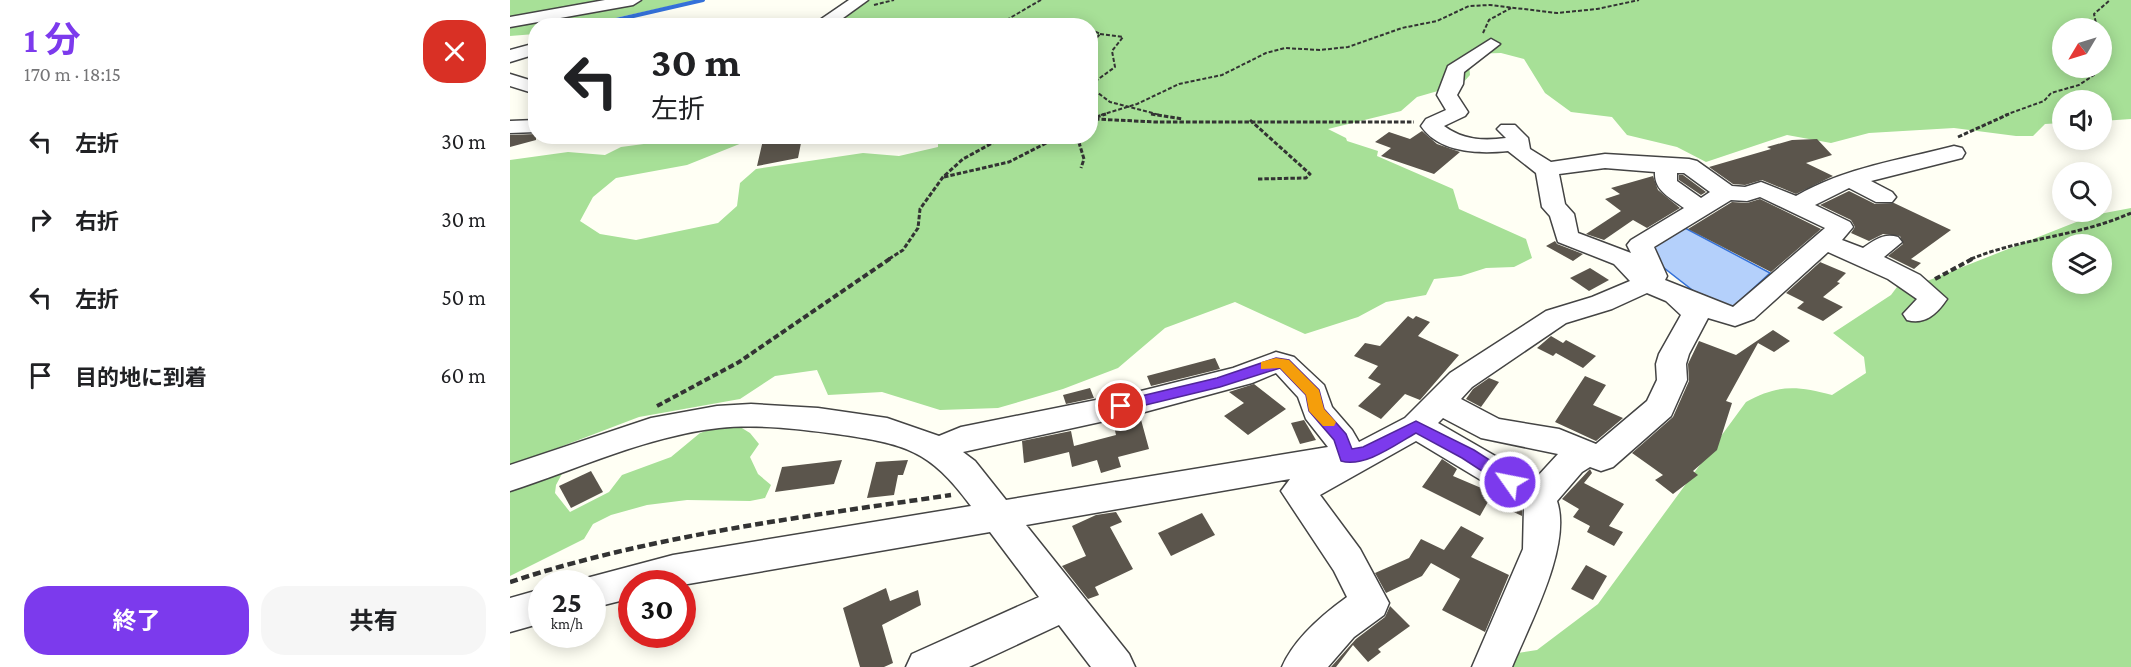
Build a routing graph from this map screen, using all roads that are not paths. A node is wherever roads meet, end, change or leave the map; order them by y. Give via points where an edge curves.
1 (633, 0) edge
2 (860, 0) edge
3 (823, 1) edge
4 (532, 18) edge
5 (810, 18) edge
6 (832, 18) edge
7 (528, 19) edge
8 (510, 22) edge
9 (1491, 44) dead end
10 (528, 50) edge
11 (510, 56) edge
12 (510, 80) edge
13 (528, 86) edge
14 (528, 126) edge
15 (510, 127) edge
16 (1954, 153) road end
17 (1666, 168) junction
18 (1547, 170) junction
19 (1850, 179) junction
20 (1726, 193) junction
21 (1884, 197) dead end
22 (1797, 205) junction
23 (1701, 209) junction
24 (1832, 234) junction
25 (1889, 242) dead end
26 (1866, 258) junction
27 (1647, 283) junction
28 (1676, 295) junction
29 (1917, 314) dead end
30 (1440, 402) junction
31 (1416, 426) junction
32 (1510, 433) junction
33 (939, 450) junction
34 (1357, 454) junction
35 (1587, 454) junction
36 (510, 478) edge
37 (1525, 490) junction
38 (987, 502) junction
39 (606, 588) edge
40 (1067, 603) junction
41 (528, 610) edge
42 (510, 615) edge
43 (926, 667) edge
44 (1115, 667) edge
45 (1302, 667) edge
46 (1492, 667) edge

1 - 4 street
2 - 6 street
3 - 5 street
7 - 8 street
9 - 18 street via 1455,70 1447,95 1458,112 1431,126 1473,147 1484,148 1514,136 1519,151
10 - 11 street
12 - 13 street
14 - 15 street
16 - 19 street
17 - 18 street via 1612,161
17 - 20 street via 1689,166
17 - 23 street via 1666,183
18 - 27 street via 1554,207 1562,214 1567,237 1623,259
19 - 21 street
19 - 22 street via 1822,189
20 - 22 street via 1747,194 1761,189
20 - 23 street
22 - 24 street
23 - 27 street via 1640,245 1654,276
24 - 26 street
24 - 28 street via 1735,317
25 - 26 street
26 - 29 street via 1912,282 1933,299
27 - 28 street
27 - 30 street via 1556,317 1461,380
28 - 35 street via 1696,314 1674,354 1672,380 1660,408 1601,458
30 - 31 street
30 - 32 street via 1492,430
31 - 34 street
31 - 37 street
32 - 35 street via 1559,441
32 - 37 street via 1513,470
33 - 34 street via 961,439 1153,399 1231,379 1276,362 1284,364 1313,393 1317,411
33 - 36 street via 922,440 887,430 818,420 740,416 651,430
33 - 38 street via 963,470
34 - 38 street via 1241,477
34 - 45 street via 1298,491 1347,561 1370,603 1340,625
35 - 37 street
37 - 46 street via 1543,511 1541,549
38 - 39 street
38 - 40 street
40 - 43 street
40 - 44 street
41 - 42 street

